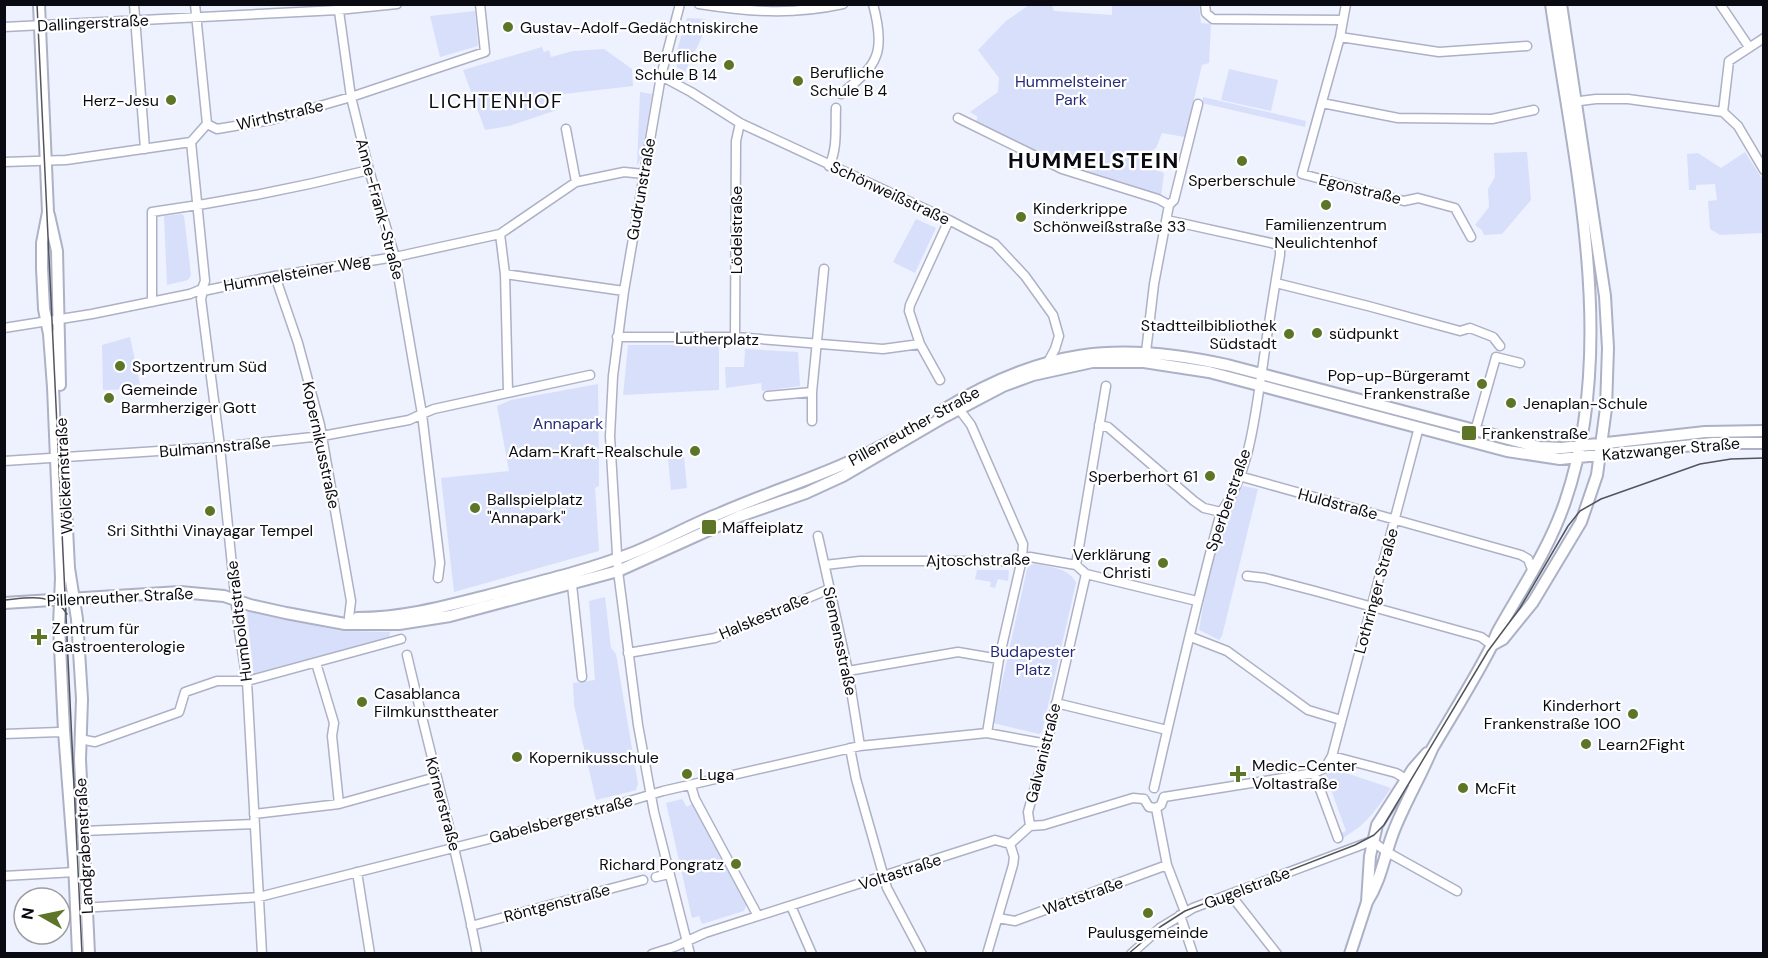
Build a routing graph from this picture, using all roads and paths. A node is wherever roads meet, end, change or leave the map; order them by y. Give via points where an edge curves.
1 (39, 4) edge
2 (134, 4) edge
3 (195, 4) edge
4 (397, 4) edge
5 (480, 4) edge
6 (680, 4) edge
7 (699, 4) edge
8 (843, 4) edge
9 (873, 4) edge
10 (1205, 4) edge
11 (1346, 4) edge
12 (1551, 4) edge
13 (1561, 4) edge
14 (1720, 4) edge
15 (338, 7) edge
16 (196, 17) junction
17 (1343, 20) junction
18 (137, 21) junction
19 (40, 26) junction
20 (4, 27) edge
21 (1340, 36) junction
22 (1764, 38) edge
23 (1527, 46) dead end
24 (1749, 47) junction
25 (661, 76) junction
26 (842, 94) dead end
27 (351, 97) junction
28 (1570, 102) junction
29 (1322, 103) junction
30 (1198, 104) dead end
31 (836, 108) dead end
32 (1534, 110) dead end
33 (1723, 112) junction
34 (958, 118) dead end
35 (740, 123) junction
36 (207, 124) junction
37 (567, 129) dead end
38 (191, 142) junction
39 (145, 149) junction
40 (45, 161) junction
41 (4, 162) edge
42 (1762, 165) edge
43 (830, 166) junction
44 (369, 170) junction
45 (644, 174) junction
46 (576, 182) junction
47 (1169, 205) junction
48 (198, 206) junction
49 (48, 212) junction
50 (949, 220) junction
51 (1167, 220) junction
52 (500, 234) junction
53 (1471, 237) dead end
54 (395, 257) junction
55 (824, 269) dead end
56 (505, 274) junction
57 (275, 276) junction
58 (1276, 283) junction
59 (203, 290) junction
60 (624, 291) junction
61 (152, 302) junction
62 (53, 322) junction
63 (4, 328) edge
64 (617, 337) junction
65 (735, 337) junction
66 (920, 344) junction
67 (816, 345) junction
68 (1500, 346) dead end
69 (1146, 352) junction
70 (1048, 362) junction
71 (1520, 363) dead end
72 (590, 375) dead end
73 (1261, 379) junction
74 (940, 380) dead end
75 (1106, 386) dead end
76 (508, 392) junction
77 (812, 392) junction
78 (768, 396) dead end
79 (959, 409) junction
80 (422, 414) junction
81 (812, 421) dead end
82 (1099, 425) junction
83 (1419, 427) junction
84 (1475, 431) junction
85 (1764, 431) edge
86 (322, 436) junction
87 (1764, 443) edge
88 (1580, 446) junction
89 (220, 447) junction
90 (1602, 448) junction
91 (1578, 457) junction
92 (60, 459) junction
93 (4, 461) edge
94 (1239, 476) junction
95 (1221, 512) junction
96 (1395, 519) junction
97 (818, 536) dead end
98 (617, 558) junction
99 (1022, 559) junction
100 (825, 565) junction
101 (1076, 565) junction
102 (618, 571) junction
103 (1533, 572) junction
104 (1086, 574) junction
105 (1247, 576) dead end
106 (438, 578) dead end
107 (573, 585) junction
108 (829, 589) junction
109 (74, 598) junction
110 (236, 599) junction
111 (60, 600) junction
112 (1197, 601) junction
113 (4, 603) edge
114 (1371, 608) junction
115 (349, 617) junction
116 (1191, 637) junction
117 (401, 639) dead end
118 (1492, 645) junction
119 (628, 653) junction
120 (407, 655) dead end
121 (999, 659) junction
122 (316, 663) junction
123 (848, 671) junction
124 (582, 676) dead end
125 (247, 681) junction
126 (1056, 703) junction
127 (1341, 720) junction
128 (1167, 730) junction
129 (987, 733) junction
130 (4, 734) edge
131 (64, 734) junction
132 (80, 739) junction
133 (1047, 744) junction
134 (860, 746) junction
135 (850, 748) junction
136 (1432, 749) junction
137 (1332, 756) junction
138 (1314, 773) junction
139 (436, 777) junction
140 (1407, 778) junction
141 (691, 786) junction
142 (1154, 788) junction
143 (1414, 788) junction
144 (651, 795) junction
145 (1164, 797) junction
146 (1144, 799) junction
147 (339, 804) junction
148 (1156, 808) junction
149 (254, 814) junction
150 (254, 824) junction
151 (1030, 826) junction
152 (88, 831) junction
153 (1338, 838) dead end
154 (1372, 841) junction
155 (1010, 844) junction
156 (455, 846) junction
157 (1387, 852) junction
158 (1167, 865) junction
159 (75, 872) junction
160 (357, 872) junction
161 (669, 874) junction
162 (4, 876) edge
163 (656, 877) dead end
164 (885, 877) junction
165 (643, 880) dead end
166 (1456, 891) dead end
167 (1230, 894) junction
168 (259, 897) junction
169 (1367, 902) junction
170 (791, 906) junction
171 (81, 908) junction
172 (1182, 914) junction
173 (758, 916) junction
174 (998, 918) junction
175 (471, 926) junction
176 (686, 941) junction
177 (920, 951) edge
178 (78, 954) edge
179 (89, 954) edge
180 (262, 954) edge
181 (370, 954) edge
182 (477, 954) edge
183 (652, 954) edge
184 (690, 954) edge
185 (812, 954) edge
186 (910, 954) edge
187 (987, 954) edge
188 (1131, 954) edge
189 (1193, 954) edge
190 (1276, 954) edge
191 (1350, 954) edge

1 - 19 main road, Wölckernstraße
2 - 18 street
3 - 16 street
4 - 15 street, Dallingerstraße
5 - 27 street, Wirthstraße via 485,52
6 - 25 street, Gudrunstraße
7 - 8 street via 770,13
9 - 26 street via 876,57
10 - 17 street via 1208,17 1213,19
11 - 17 street
12 - 28 main road
13 - 28 main road
14 - 24 street
15 - 16 street, Dallingerstraße
15 - 27 street, Anne-Frank-Straße
16 - 18 street, Dallingerstraße
16 - 36 street
17 - 21 street
18 - 19 street, Dallingerstraße
18 - 39 street
19 - 20 street, Dallingerstraße
19 - 40 main road, Wölckernstraße
21 - 23 street via 1439,52
21 - 29 street
22 - 24 street
24 - 33 street via 1730,61
25 - 35 street, Schönweißstraße
25 - 45 street, Gudrunstraße
27 - 36 street, Wirthstraße via 271,120 217,129
27 - 44 street, Anne-Frank-Straße
28 - 33 street via 1628,99
28 - 88 main road via 1591,334 1589,387
28 - 90 main road via 1606,312 1608,384
29 - 32 street via 1398,118 1492,119
29 - 53 street, Egonstraße via 1302,174 1404,201 1418,198 1455,208
30 - 47 street via 1174,200
31 - 43 street via 835,147
33 - 42 street via 1738,126
34 - 47 street via 1062,169
35 - 43 street, Schönweißstraße
35 - 65 street, Lödelstraße via 736,141
36 - 38 street
37 - 46 street
38 - 39 street
38 - 48 street
39 - 40 street
40 - 41 street
40 - 49 main road, Wölckernstraße
43 - 50 street, Schönweißstraße
44 - 48 street
44 - 54 street, Anne-Frank-Straße
45 - 46 street, Hummelsteiner Weg via 624,172
45 - 60 street, Gudrunstraße
46 - 52 street, Hummelsteiner Weg
47 - 51 street
48 - 59 street, Humboldtstraße
48 - 61 street via 153,212
49 - 62 main road, Wölckernstraße via 57,251
49 - 62 main road, Wölckernstraße via 42,252 44,304
50 - 66 street via 910,305
50 - 70 street, Schönweißstraße via 995,244 1039,294 1053,315 1059,336
51 - 58 street, Sperberstraße via 1280,244
51 - 69 street
52 - 54 street, Hummelsteiner Weg
52 - 56 street
54 - 57 street, Hummelsteiner Weg
54 - 80 street, Anne-Frank-Straße
55 - 67 street
56 - 60 street
56 - 76 street
57 - 59 street, Hummelsteiner Weg
57 - 86 street, Kopernikusstraße via 298,343
58 - 68 street via 1460,331 1470,328 1492,337
58 - 73 street, Sperberstraße
59 - 61 street, Hummelsteiner Weg
59 - 89 street, Humboldtstraße
60 - 64 street, Gudrunstraße
61 - 62 street, Hummelsteiner Weg
62 - 63 street, Hummelsteiner Weg
62 - 92 main road, Wölckernstraße
64 - 65 street, Lutherplatz
64 - 98 street, Gudrunstraße via 610,436
65 - 67 street, Lutherplatz
66 - 67 street, Lutherplatz via 883,349
66 - 74 street
67 - 77 street
69 - 70 main road, Pillenreuther Straße via 1094,353
69 - 73 main road, Pillenreuther Straße via 1197,359
70 - 98 main road, Pillenreuther Straße via 979,389 838,468 722,512
71 - 84 street via 1496,357
72 - 76 street, Bulmannstraße
73 - 79 main road, Pillenreuther Straße via 1166,364 1100,362 1033,375
73 - 83 main road, Pillenreuther Straße
73 - 84 main road, Pillenreuther Straße
73 - 94 street, Sperberstraße
75 - 82 street
76 - 80 street, Bulmannstraße
77 - 78 street
77 - 81 street
79 - 99 street via 971,425 1023,544
79 - 102 main road, Pillenreuther Straße via 807,493 740,516
80 - 86 street, Bulmannstraße via 409,420
80 - 106 street, Anne-Frank-Straße via 440,563
82 - 95 street via 1108,427 1194,501
82 - 101 street
83 - 91 main road, Pillenreuther Straße via 1528,455
83 - 96 street, Lothringer Straße
84 - 88 main road, Pillenreuther Straße via 1539,447
85 - 90 main road, Katzwanger Straße via 1719,431
86 - 89 street, Bulmannstraße
86 - 115 street, Kopernikusstraße via 351,601
87 - 90 main road, Katzwanger Straße
88 - 90 main road, Pillenreuther Straße
88 - 91 main road
89 - 92 street, Bulmannstraße
89 - 110 street, Humboldtstraße
90 - 91 main road, Katzwanger Straße
90 - 118 main road via 1591,498 1573,539 1525,613 1503,639
91 - 103 main road via 1562,511
92 - 93 street, Bulmannstraße
92 - 109 main road, Wölckernstraße
92 - 111 main road, Wölckernstraße
94 - 95 street, Sperberstraße
94 - 96 street, Huldstraße
95 - 112 street, Sperberstraße
96 - 103 street, Huldstraße via 1521,555 1528,559
96 - 114 street, Lothringer Straße
97 - 100 street, Siemensstraße
98 - 102 street
98 - 115 main road, Pillenreuther Straße via 425,612
99 - 100 street, Ajtoschstraße
99 - 101 street, Ajtoschstraße
99 - 121 street
100 - 108 street, Siemensstraße
101 - 104 street
102 - 107 main road, Pillenreuther Straße
102 - 119 street
103 - 118 main road
104 - 112 street
104 - 126 street, Galvanistraße
105 - 114 street
107 - 110 main road, Pillenreuther Straße via 441,618 389,625 318,620
107 - 124 street
108 - 119 street, Halskestraße via 716,638
108 - 123 street, Siemensstraße
109 - 110 main road, Pillenreuther Straße via 180,592
109 - 111 main road, Pillenreuther Straße
109 - 132 main road, Wölckernstraße via 82,693
110 - 115 main road, Pillenreuther Straße via 250,598
110 - 125 street, Humboldtstraße
111 - 113 main road, Pillenreuther Straße
111 - 131 main road, Wölckernstraße
112 - 116 street, Sperberstraße
114 - 118 street via 1481,637
114 - 127 street, Lothringer Straße
116 - 127 street via 1227,651 1308,710
116 - 128 street, Sperberstraße
117 - 122 street
118 - 136 main road
119 - 144 street
120 - 139 street, Körnerstraße
121 - 123 street via 958,652
121 - 129 street
122 - 125 street
122 - 147 street via 334,723
123 - 134 street, Siemensstraße
125 - 132 street via 218,681 184,692 179,712 95,742
125 - 149 street, Humboldtstraße
126 - 128 street
126 - 133 street, Galvanistraße
127 - 137 street, Lothringer Straße
128 - 142 street, Sperberstraße
129 - 133 street, Gabelsbergerstraße
129 - 134 street, Gabelsbergerstraße
130 - 131 street
131 - 159 main road, Landgrabenstraße
132 - 152 main road, Landgrabenstraße
133 - 151 street, Galvanistraße via 1028,812
134 - 135 street, Gabelsbergerstraße
135 - 141 street, Gabelsbergerstraße
135 - 164 street
136 - 140 main road
136 - 143 main road
137 - 138 street via 1325,768
137 - 140 street
138 - 145 street
138 - 153 street
139 - 147 street
139 - 156 street, Körnerstraße
140 - 143 street
140 - 154 main road via 1382,816
141 - 144 street, Gabelsbergerstraße
141 - 173 street via 694,799
142 - 145 street
142 - 146 street
143 - 157 main road
144 - 156 street, Gabelsbergerstraße
144 - 161 street
145 - 148 street
146 - 148 street via 1149,807
146 - 151 street via 1133,798
147 - 149 street
148 - 158 street
149 - 150 street, Humboldtstraße
150 - 152 street
150 - 168 street, Humboldtstraße
151 - 155 street
152 - 171 main road, Landgrabenstraße
154 - 157 street
154 - 167 street, Gugelstraße
154 - 169 main road
155 - 164 street, Voltastraße via 995,840
155 - 174 street via 1013,865
156 - 160 street, Gabelsbergerstraße
156 - 175 street, Körnerstraße
157 - 166 street
157 - 169 main road via 1376,888
158 - 172 street
158 - 174 street, Wattstraße via 1015,921
159 - 162 street
159 - 171 main road, Landgrabenstraße
160 - 168 street, Gabelsbergerstraße
160 - 181 street
161 - 163 street
161 - 176 street
164 - 170 street, Voltastraße
164 - 177 street
165 - 175 street, Röntgenstraße
167 - 172 street, Gugelstraße
167 - 190 street
168 - 171 street, Gabelsbergerstraße
168 - 180 street, Humboldtstraße
169 - 191 main road
170 - 173 street, Voltastraße
170 - 185 street
171 - 178 main road, Landgrabenstraße
171 - 179 main road, Landgrabenstraße
172 - 188 street, Gugelstraße
172 - 189 street
173 - 176 street, Voltastraße
174 - 187 street
175 - 182 street, Körnerstraße
176 - 183 street, Voltastraße
176 - 184 street
177 - 186 street

